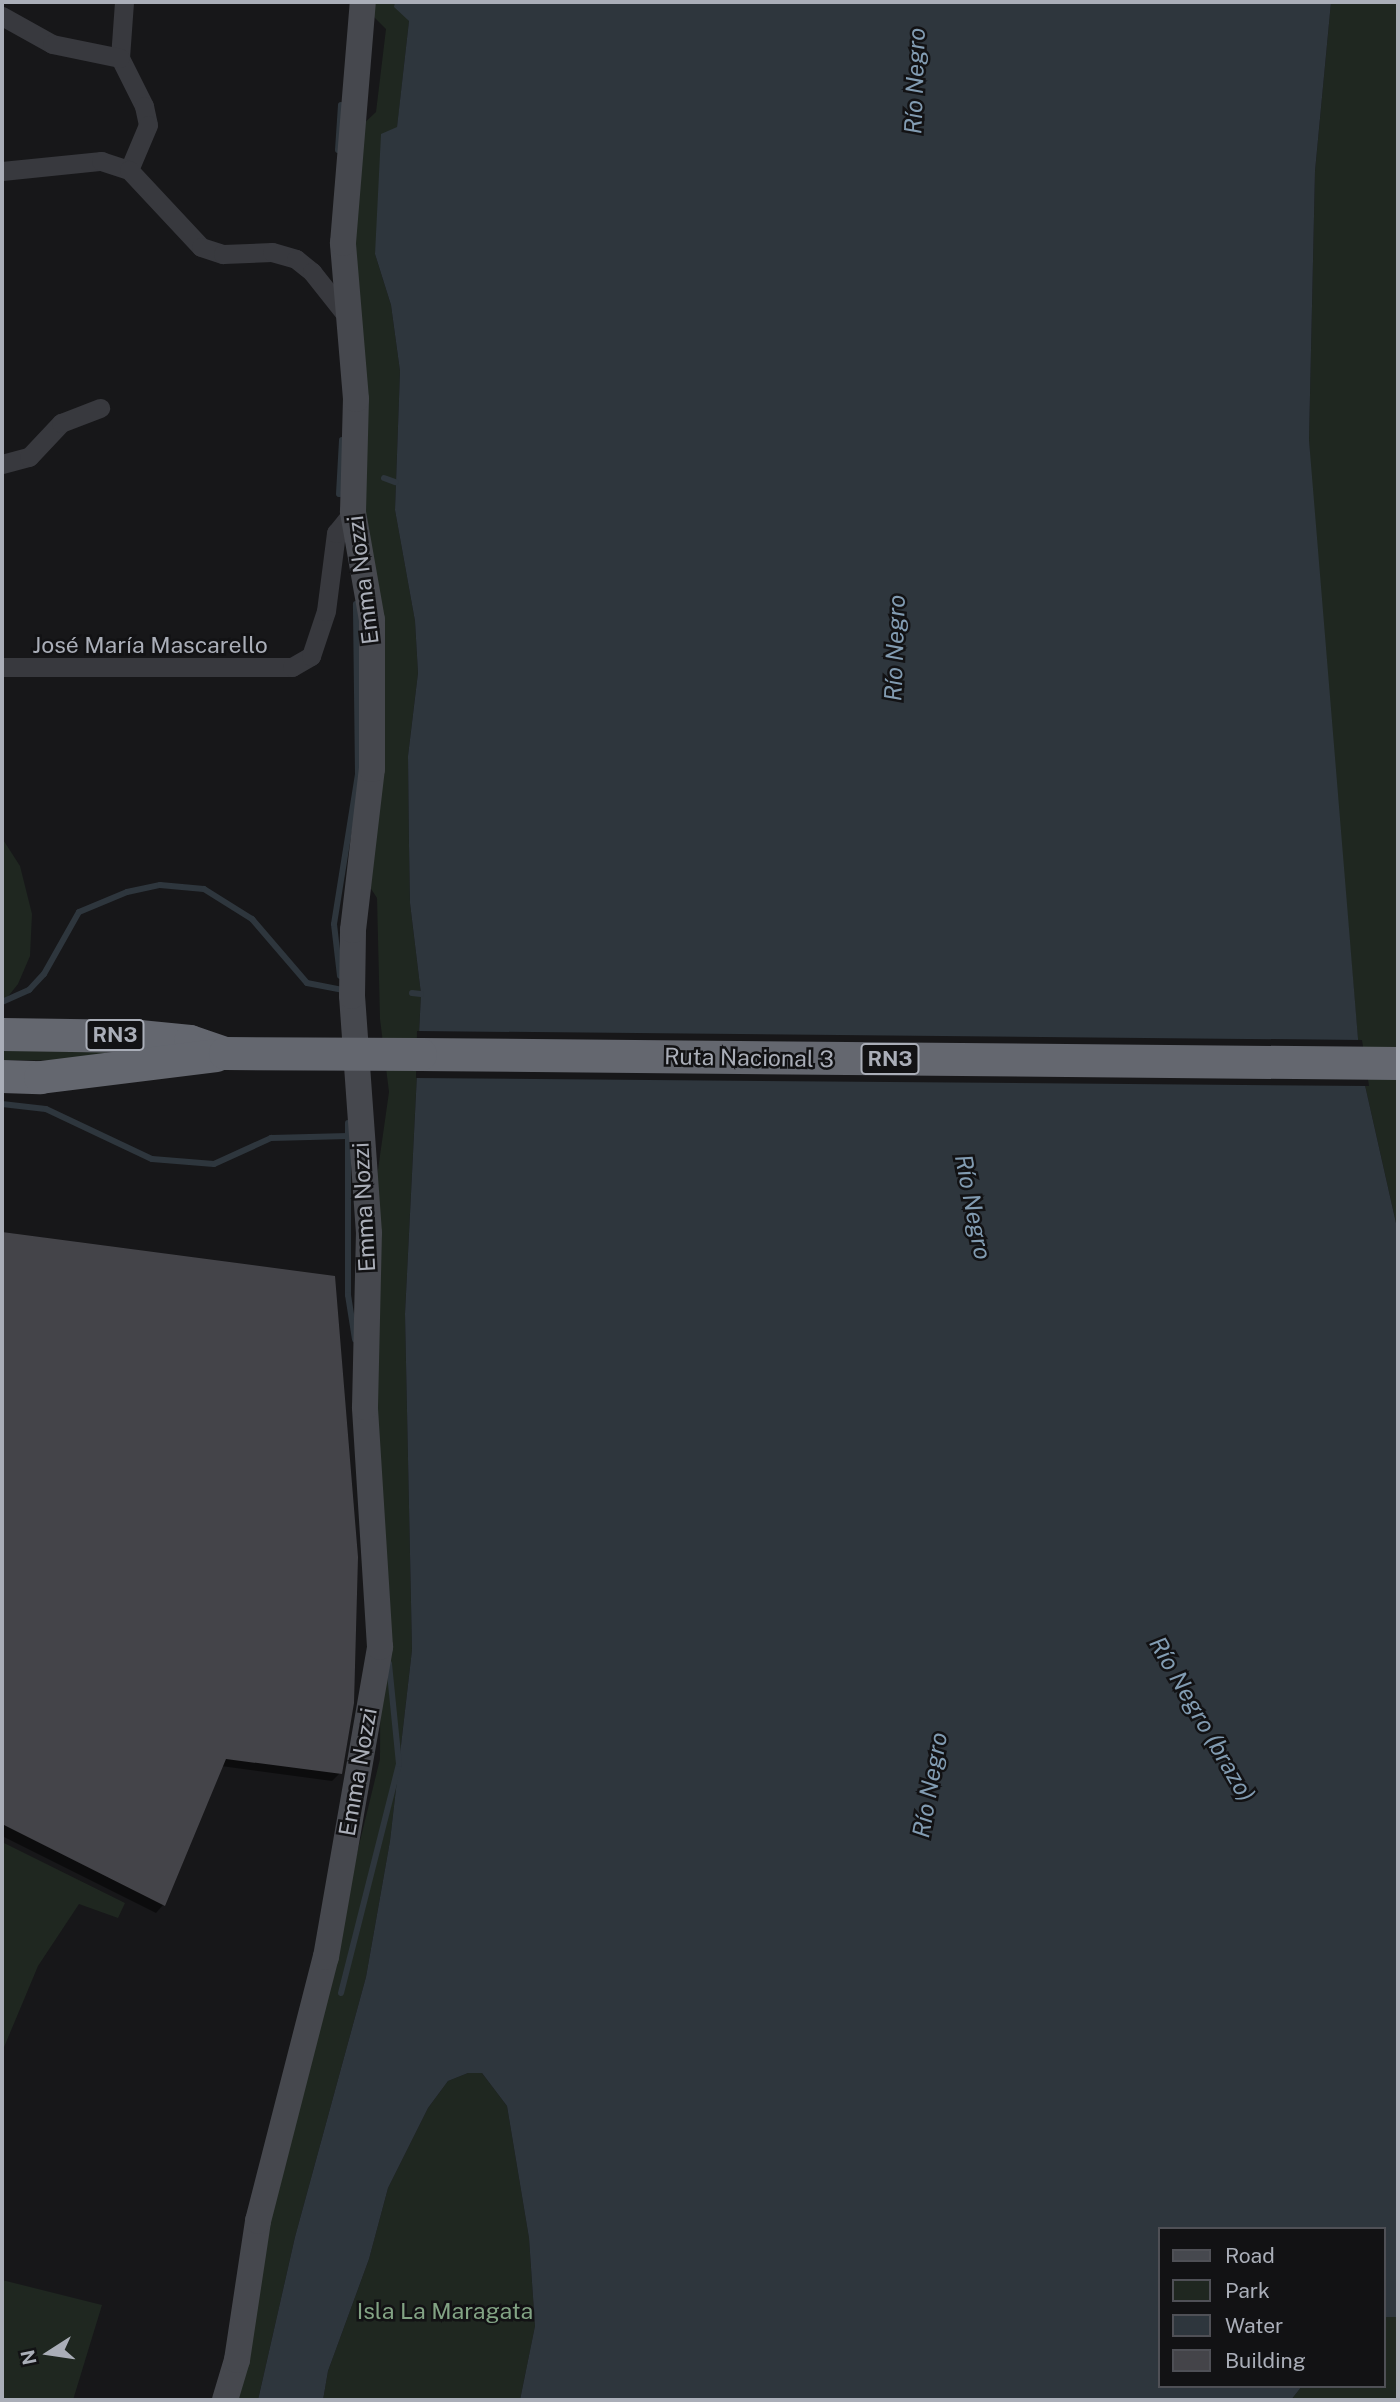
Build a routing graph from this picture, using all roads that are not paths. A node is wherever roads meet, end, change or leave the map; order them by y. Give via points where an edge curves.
1 (124, 2) edge
2 (363, 2) edge
3 (2, 16) edge
4 (120, 58) junction
5 (129, 170) junction
6 (2, 171) edge
7 (349, 320) junction
8 (100, 408) dead end
9 (2, 464) edge
10 (353, 512) junction
11 (2, 667) edge
12 (2, 1034) edge
13 (225, 1053) junction
14 (1398, 1063) edge
15 (2, 1076) edge
16 (225, 2400) edge

1 - 4 street
2 - 7 street, Emma Nozzi via 343,243
3 - 4 street via 52,44
4 - 5 street via 144,106 148,125
5 - 6 street via 101,160
5 - 7 street via 201,247 223,254 272,252 296,259 312,272
7 - 10 street, Emma Nozzi via 356,399
8 - 9 street via 61,423 29,457
10 - 11 street, José María Mascarello via 336,533 326,611 311,656 292,667
10 - 16 street, Emma Nozzi via 372,620 372,769 353,930 352,996 369,1233 365,1407 380,1647 326,1957 258,2221 237,2360
12 - 13 highway, RN3 via 139,1036 190,1041
13 - 14 highway, Ruta Nacional 3 / RN3, bridge
13 - 15 highway, RN3 via 191,1061 40,1077

